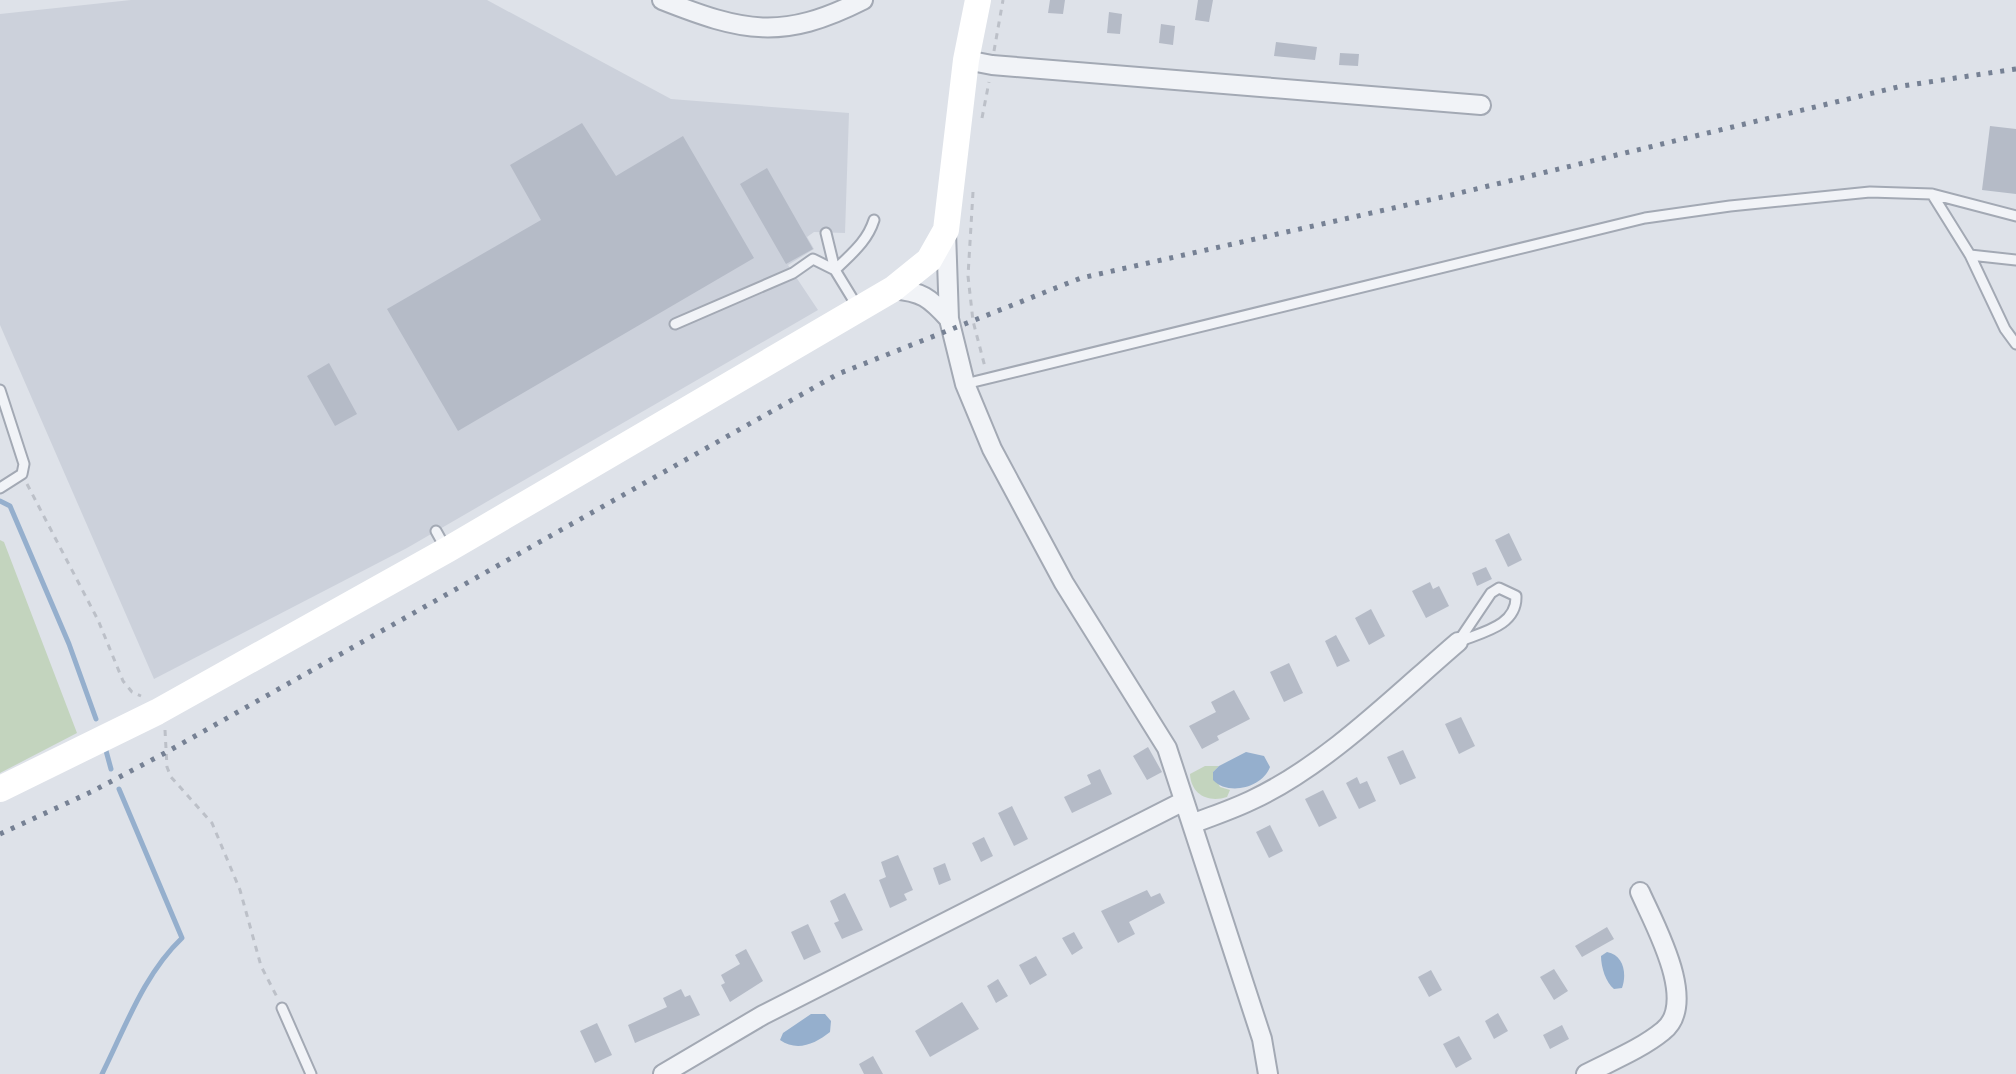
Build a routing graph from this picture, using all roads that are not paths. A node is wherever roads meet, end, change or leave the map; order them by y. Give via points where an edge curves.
1 (662, 0) edge
2 (863, 0) edge
3 (978, 0) edge
4 (979, 62) junction
5 (1481, 105) dead end
6 (1932, 194) junction
7 (2016, 216) edge
8 (874, 220) dead end
9 (946, 230) junction
10 (826, 233) dead end
11 (1970, 255) junction
12 (2016, 260) edge
13 (835, 270) junction
14 (893, 289) junction
15 (859, 310) junction
16 (949, 319) junction
17 (675, 324) dead end
18 (2016, 344) edge
19 (965, 384) junction
20 (0, 390) edge
21 (0, 488) edge
22 (1458, 642) junction
23 (0, 789) edge
24 (1184, 801) junction
25 (1192, 824) junction
26 (1640, 892) dead end
27 (282, 1008) road end
28 (311, 1074) edge
29 (663, 1074) edge
30 (1268, 1074) edge
31 (1586, 1074) edge

1 - 2 street via 712,19 773,30 840,12
3 - 4 street
4 - 5 street
4 - 9 street
6 - 7 lane
6 - 11 lane
6 - 19 lane via 1870,192 1645,218
8 - 13 lane via 862,244
9 - 14 street via 929,260
9 - 16 street
10 - 13 lane
11 - 12 lane
11 - 18 lane
13 - 15 lane
13 - 17 lane via 813,259 793,273
14 - 15 street
14 - 16 street via 917,292
15 - 23 street via 442,541 157,712
16 - 19 street
19 - 24 street via 992,449 1064,583 1167,748
20 - 21 lane via 24,464 22,474
22 - 22 lane via 1510,619 1517,609 1516,596 1499,588 1491,593
22 - 25 street via 1350,736 1285,781
24 - 25 street
24 - 29 street via 763,1015
25 - 30 street via 1262,1039
26 - 31 street via 1676,984 1676,1009 1665,1030
27 - 28 lane

